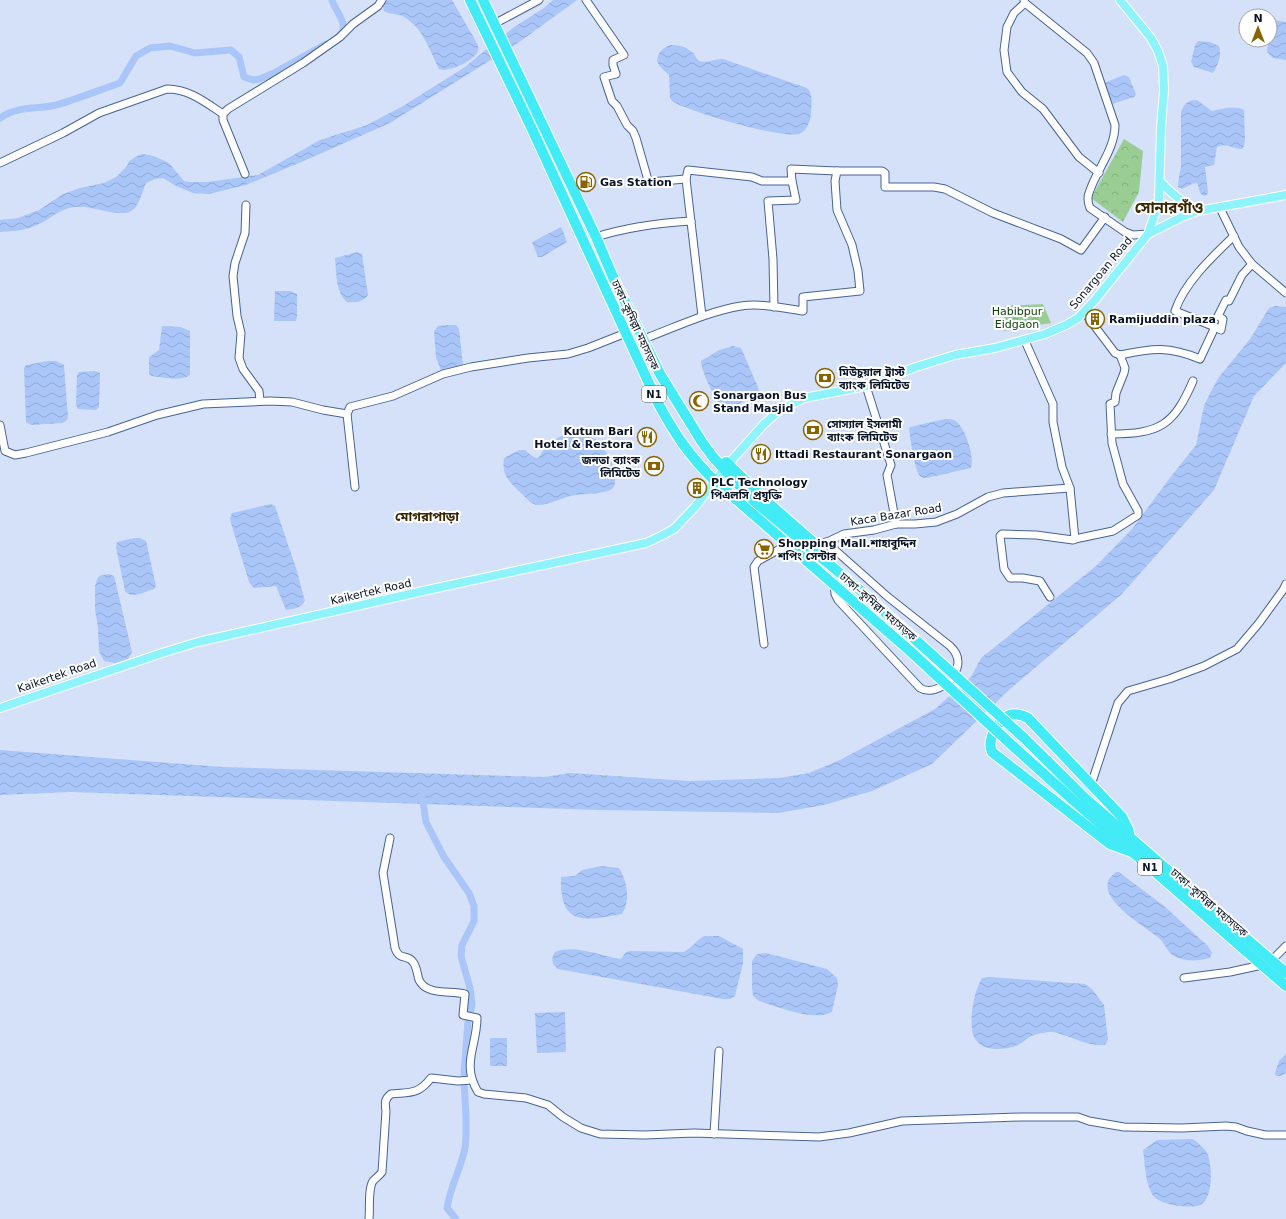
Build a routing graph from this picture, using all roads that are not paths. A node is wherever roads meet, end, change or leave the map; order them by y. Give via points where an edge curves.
1 (382, 0) edge
2 (470, 0) edge
3 (539, 0) edge
4 (1120, 0) edge
5 (587, 1) edge
6 (484, 2) edge
7 (1024, 2) edge
8 (496, 28) junction
9 (223, 114) junction
10 (0, 163) edge
11 (837, 171) junction
12 (1099, 172) junction
13 (245, 174) dead end
14 (686, 179) junction
15 (792, 181) junction
16 (1160, 181) junction
17 (1286, 195) edge
18 (246, 205) dead end
19 (1220, 208) junction
20 (1198, 211) junction
21 (1105, 217) junction
22 (692, 221) junction
23 (1148, 234) junction
24 (1234, 236) junction
25 (596, 238) junction
26 (602, 250) junction
27 (1252, 264) junction
28 (1286, 294) edge
29 (774, 307) junction
30 (1084, 312) junction
31 (702, 316) junction
32 (1214, 327) junction
33 (626, 333) junction
34 (649, 337) junction
35 (1025, 341) junction
36 (1120, 355) junction
37 (1193, 381) dead end
38 (866, 386) junction
39 (260, 401) junction
40 (347, 414) junction
41 (0, 425) edge
42 (1111, 434) junction
43 (726, 467) junction
44 (715, 481) junction
45 (354, 487) dead end
46 (1070, 488) junction
47 (896, 524) junction
48 (1076, 539) junction
49 (822, 544) junction
50 (787, 545) junction
51 (834, 584) junction
52 (1286, 584) edge
53 (1050, 597) dead end
54 (876, 604) junction
55 (764, 644) dead end
56 (0, 708) edge
57 (1091, 785) junction
58 (1130, 837) junction
59 (390, 838) dead end
60 (1132, 852) junction
61 (1286, 946) edge
62 (1272, 960) junction
63 (1262, 966) junction
64 (1286, 973) edge
65 (1184, 978) dead end
66 (1286, 986) edge
67 (719, 1051) dead end
68 (472, 1080) junction
69 (714, 1134) junction
70 (1286, 1135) edge
71 (369, 1219) edge

1 - 9 street via 340,37
2 - 33 highway, ঢাকা–কুমিল্লা মহাসড়ক / N1
3 - 8 street
4 - 16 main road, Sonargoan Road via 1151,38 1163,66
5 - 14 street via 624,55 613,60 616,74 604,77 612,101 633,131 649,182
6 - 8 highway, N1
7 - 12 street via 1084,50 1094,63 1115,125 1112,141
7 - 12 street via 1014,13 1007,27 1004,50 1007,72 1022,92 1043,109 1079,157
8 - 25 highway, ঢাকা–কুমিল্লা মহাসড়ক / N1
9 - 10 street via 193,94 167,89 99,113
9 - 13 street via 223,120
11 - 15 street via 791,169
11 - 21 street via 882,171 885,173 885,187 945,189 993,214 1061,239 1081,250
11 - 29 street via 837,210 852,245 860,291 803,297 803,311
12 - 21 street via 1089,193 1088,204
14 - 15 street via 688,170 752,177 762,181
14 - 22 street
15 - 29 street via 796,200 768,201
16 - 20 main road via 1187,205
16 - 23 main road, Sonargoan Road via 1159,199
17 - 19 main road, Sonargoan Road
18 - 39 street via 246,233 233,276 241,333 239,358 258,391
19 - 20 main road, Sonargoan Road
19 - 24 street
20 - 23 main road, Sonargoan Road
21 - 23 street via 1132,235
22 - 25 street via 637,227
22 - 31 street
23 - 30 main road, Sonargoan Road
24 - 27 street
24 - 32 street via 1187,288 1179,299 1175,311
25 - 26 highway, ঢাকা–কুমিল্লা মহাসড়ক / N1
26 - 34 highway via 617,270
26 - 43 highway, ঢাকা–কুমিল্লা মহাসড়ক / N1 via 660,374 702,442
27 - 28 street
27 - 32 street via 1242,275 1218,316 1223,319 1221,330
29 - 31 street via 741,306
30 - 35 main road, Sonargoan Road via 1066,325
30 - 36 street via 1115,353
31 - 34 street
32 - 36 street via 1200,359 1184,352 1164,350 1146,350
33 - 40 street via 568,354 471,367 443,374 393,396 350,407
33 - 44 highway, ঢাকা–কুমিল্লা মহাসড়ক / N1 via 669,422 690,454
34 - 43 highway via 683,402
35 - 38 main road, Sonargoan Road via 955,355
35 - 46 street via 1053,404 1052,422
36 - 42 street via 1125,368 1115,402 1110,404
37 - 42 street via 1170,420 1147,432
38 - 43 main road, Sonargoan Road via 804,398 780,410
38 - 47 street via 891,465 886,475
39 - 40 street via 292,402
39 - 41 street via 203,404 157,415 108,432 15,455 5,451
40 - 45 street
42 - 48 street via 1123,484 1138,515 1113,531
43 - 44 main road, Kaikertek Road
43 - 49 highway
43 - 54 highway, ঢাকা–কুমিল্লা মহাসড়ক / N1 via 754,500
44 - 50 highway, ঢাকা–কুমিল্লা মহাসড়ক / N1
44 - 56 main road, Kaikertek Road via 674,529 646,543 198,642
46 - 47 street, Kaca Bazar Road via 1004,493 988,497 936,522
46 - 48 street
47 - 49 street, Kaca Bazar Road via 844,534
48 - 53 street via 1018,534 1000,536 1004,570 1010,578 1040,581
49 - 51 street via 950,646 957,654 958,663 952,676 934,690 920,688 838,600
49 - 54 highway
50 - 51 highway, ঢাকা–কুমিল্লা মহাসড়ক / N1
50 - 55 street via 758,561 754,567
51 - 60 highway, ঢাকা–কুমিল্লা মহাসড়ক / N1, bridge
52 - 57 street via 1237,649 1190,671 1128,691 1118,703
54 - 58 highway, ঢাকা–কুমিল্লা মহাসড়ক / N1, bridge
57 - 58 highway via 1122,817
57 - 60 highway via 1023,715 1010,715 993,732 990,743 992,752 1110,844
58 - 62 highway, ঢাকা–কুমিল্লা মহাসড়ক / N1
59 - 68 street via 382,873 397,954 413,962 419,980 430,990 465,994 463,1015 477,1018 469,1061
60 - 63 highway, ঢাকা–কুমিল্লা মহাসড়ক / N1
61 - 62 street
62 - 64 highway, ঢাকা–কুমিল্লা মহাসড়ক / N1
63 - 65 street
63 - 66 highway, ঢাকা–কুমিল্লা মহাসড়ক / N1
67 - 69 street
68 - 69 street via 478,1092 526,1098 548,1104 581,1128 600,1134
68 - 71 street via 431,1078 418,1091 391,1094 387,1097 382,1172 373,1181
69 - 70 street via 818,1137 849,1133 902,1120 1078,1117 1124,1128 1226,1126 1265,1135

